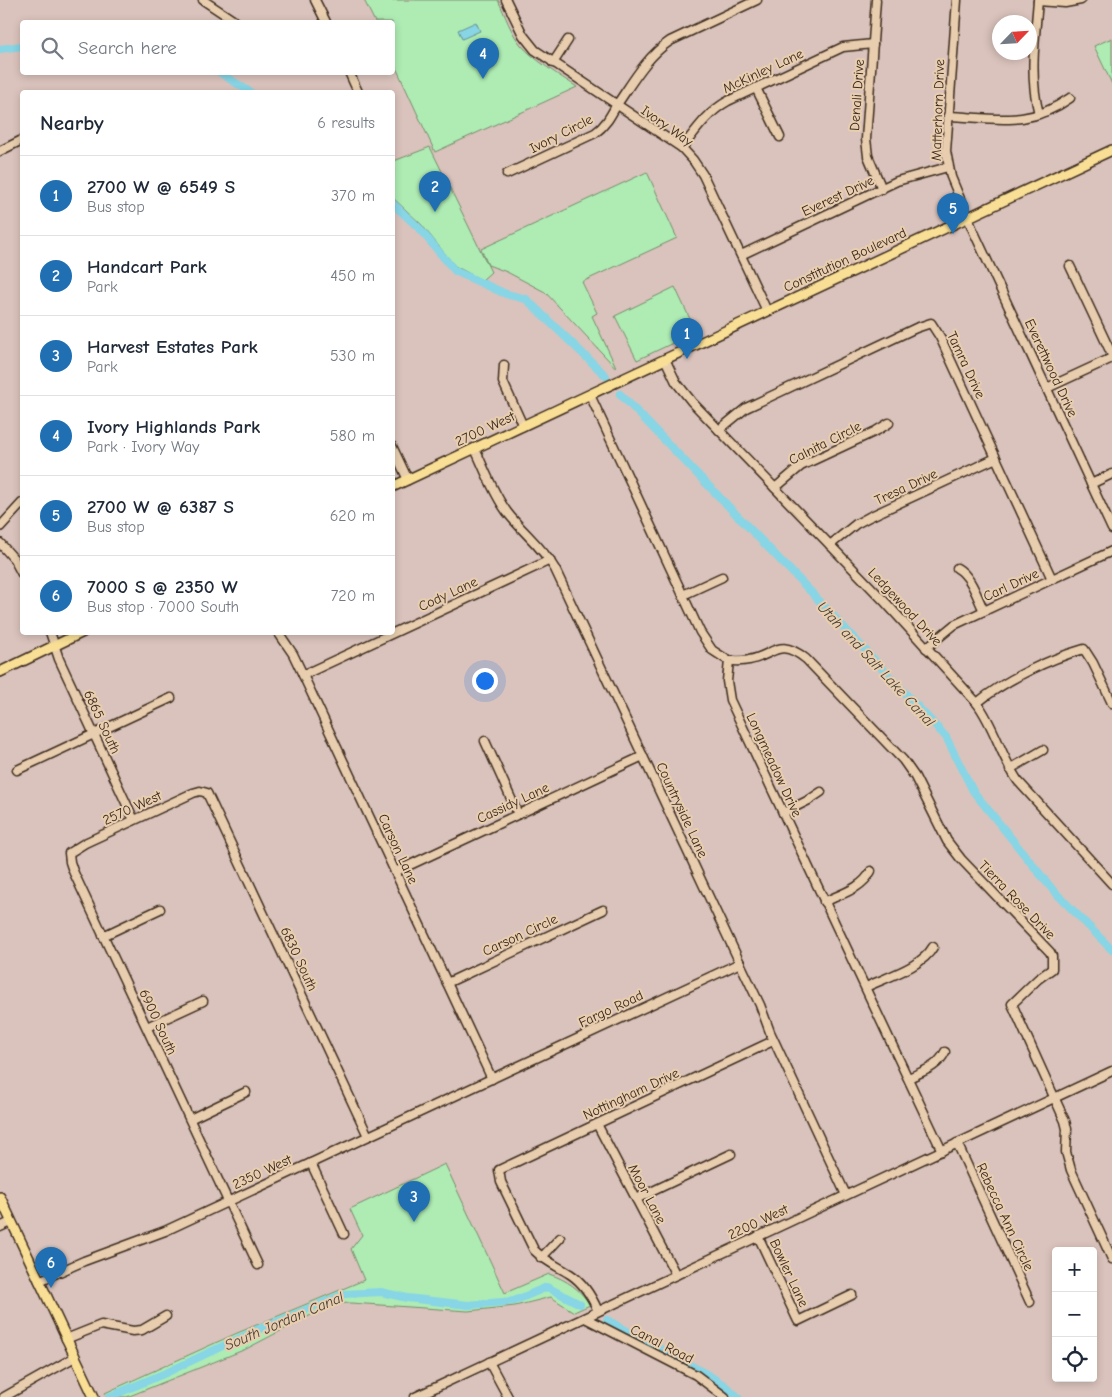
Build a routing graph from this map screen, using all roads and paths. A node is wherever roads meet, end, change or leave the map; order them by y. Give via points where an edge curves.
1 (203, 0) edge
2 (315, 0) edge
3 (506, 0) edge
4 (757, 0) edge
5 (876, 0) edge
6 (957, 0) edge
7 (1038, 0) edge
8 (1081, 0) edge
9 (233, 20) edge
10 (325, 20) edge
11 (568, 40) dead end
12 (873, 44) junction
13 (553, 63) junction
14 (350, 75) edge
15 (756, 88) junction
16 (357, 90) edge
17 (1070, 98) dead end
18 (617, 106) junction
19 (1039, 114) junction
20 (948, 116) junction
21 (780, 137) dead end
22 (20, 141) edge
23 (682, 148) junction
24 (1112, 150) edge
25 (0, 151) edge
26 (948, 166) junction
27 (507, 174) dead end
28 (882, 189) junction
29 (968, 218) junction
30 (740, 255) junction
31 (1070, 266) dead end
32 (767, 311) junction
33 (1112, 356) edge
34 (666, 359) junction
35 (504, 365) dead end
36 (1047, 388) junction
37 (590, 395) junction
38 (890, 423) dead end
39 (523, 426) junction
40 (720, 430) junction
41 (475, 449) junction
42 (395, 452) edge
43 (996, 458) junction
44 (1112, 474) edge
45 (408, 480) junction
46 (1091, 484) junction
47 (395, 486) edge
48 (775, 488) junction
49 (20, 505) edge
50 (0, 526) edge
51 (1112, 529) edge
52 (0, 543) edge
53 (830, 545) junction
54 (1112, 551) edge
55 (550, 560) junction
56 (957, 568) dead end
57 (20, 570) edge
58 (722, 577) dead end
59 (1052, 579) junction
60 (682, 596) junction
61 (984, 611) junction
62 (395, 632) edge
63 (51, 635) edge
64 (77, 635) edge
65 (280, 635) edge
66 (389, 635) edge
67 (55, 646) junction
68 (926, 648) junction
69 (729, 661) junction
70 (0, 672) edge
71 (303, 675) junction
72 (171, 698) dead end
73 (977, 703) junction
74 (1112, 703) edge
75 (94, 734) junction
76 (485, 741) dead end
77 (1043, 750) dead end
78 (643, 756) junction
79 (1010, 769) junction
80 (17, 770) dead end
81 (821, 792) dead end
82 (207, 793) joint
83 (783, 813) junction
84 (518, 814) junction
85 (134, 820) junction
86 (69, 853) joint
87 (871, 871) dead end
88 (395, 872) junction
89 (1112, 884) edge
90 (824, 902) junction
91 (160, 909) dead end
92 (603, 910) dead end
93 (103, 936) junction
94 (933, 947) dead end
95 (740, 962) junction
96 (447, 983) junction
97 (866, 987) junction
98 (203, 1001) dead end
99 (147, 1028) junction
100 (774, 1041) junction
101 (945, 1052) dead end
102 (1112, 1071) edge
103 (909, 1078) junction
104 (492, 1079) junction
105 (246, 1092) dead end
106 (1055, 1098) junction
107 (190, 1119) junction
108 (597, 1124) junction
109 (368, 1136) junction
110 (957, 1144) junction
111 (942, 1150) junction
112 (731, 1154) dead end
113 (311, 1163) junction
114 (846, 1195) junction
115 (0, 1197) edge
116 (636, 1199) junction
117 (228, 1202) junction
118 (12, 1222) junction
119 (0, 1227) edge
120 (344, 1234) dead end
121 (758, 1236) junction
122 (560, 1238) dead end
123 (542, 1258) junction
124 (1112, 1259) edge
125 (258, 1265) dead end
126 (676, 1275) junction
127 (39, 1280) junction
128 (852, 1296) dead end
129 (1030, 1302) dead end
130 (598, 1311) junction
131 (166, 1316) dead end
132 (585, 1318) junction
133 (66, 1339) junction
134 (75, 1356) junction
135 (489, 1362) junction
136 (4, 1397) edge
137 (94, 1397) edge
138 (415, 1397) edge
139 (508, 1397) edge
140 (725, 1397) edge

1 - 9 street
2 - 10 street
3 - 13 street, Ivory Way via 530,44
4 - 18 street, Ivory Circle via 657,50
5 - 12 street, Denali Drive
6 - 20 street, Matterhorn Drive
7 - 8 street via 1066,3
7 - 19 street via 1033,66
11 - 13 street
12 - 15 street, McKinley Lane via 842,47
12 - 28 street, Denali Drive via 866,139 868,156
13 - 18 street, Ivory Way
14 - 16 street
15 - 21 street
15 - 23 street, McKinley Lane via 717,107
17 - 19 street
18 - 23 street, Ivory Way
18 - 27 street, Ivory Circle via 595,133
19 - 20 street via 1014,120
20 - 26 street, Matterhorn Drive
22 - 25 street
23 - 30 street, Ivory Way via 703,175
24 - 29 main road, Constitution Boulevard
26 - 28 street, Everest Drive
26 - 29 street, Matterhorn Drive
28 - 30 street, Everest Drive
29 - 32 main road, Constitution Boulevard
29 - 36 street, Everettwood Drive
30 - 32 street, Ivory Way
31 - 33 street
32 - 34 main road, Constitution Boulevard
33 - 36 street
34 - 37 main road, Constitution Boulevard
34 - 40 street, Ledgewood Drive via 681,390
35 - 39 street via 503,382
36 - 46 street, Everettwood Drive
37 - 39 main road, 2700 West
37 - 60 street
38 - 48 street, Calnita Circle via 801,466
39 - 41 main road, 2700 West
40 - 43 street, Tamra Drive via 746,408 931,323
40 - 48 street, Ledgewood Drive
41 - 45 main road, 2700 West
41 - 55 street, Countryside Lane via 499,500 516,524
42 - 45 street
43 - 53 street, Tresa Drive via 856,524
43 - 59 street, Tamra Drive
44 - 46 street
45 - 47 main road, 2700 West
46 - 51 street, Everettwood Drive
48 - 53 street, Ledgewood Drive
49 - 50 street
52 - 57 street
53 - 68 street, Ledgewood Drive
54 - 59 street, Carl Drive
55 - 62 street, Cody Lane
55 - 78 street, Countryside Lane
56 - 61 street via 970,581
58 - 60 street
59 - 61 street, Carl Drive
60 - 69 street via 705,642
61 - 68 street, Carl Drive via 948,629
63 - 67 street, 6865 South
64 - 67 main road
65 - 71 street, Carson Lane
66 - 71 street, Cody Lane
67 - 70 main road
67 - 75 street, 6865 South
68 - 73 street, Ledgewood Drive
69 - 83 street, Longmeadow Drive via 727,681 730,700
69 - 106 street, Tierra Rose Drive via 748,660 786,648 806,659 903,760 961,859 1050,952 1052,969 1012,1004
71 - 88 street, Carson Lane
72 - 75 street
73 - 74 street via 1012,680 1084,649
73 - 79 street, Ledgewood Drive
75 - 80 street
75 - 85 street, 6865 South
76 - 84 street
77 - 79 street
78 - 84 street, Cassidy Lane
78 - 95 street, Countryside Lane
79 - 89 street, Ledgewood Drive
81 - 83 street
82 - 85 street, 2570 West via 194,793
82 - 109 street, 6830 South
83 - 90 street, Longmeadow Drive
84 - 88 street, Cassidy Lane
85 - 86 street, 2570 West
86 - 93 street, 6900 South
87 - 90 street via 861,884
88 - 96 street, Carson Lane
90 - 97 street, Longmeadow Drive
91 - 93 street
92 - 96 street, Carson Circle
93 - 99 street, 6900 South
94 - 97 street via 921,961
95 - 100 street, Countryside Lane
95 - 104 street, Fargo Road
96 - 104 street, Carson Lane
97 - 103 street, Longmeadow Drive
98 - 99 street
99 - 107 street, 6900 South
100 - 108 street, Nottingham Drive
100 - 114 street, Countryside Lane
101 - 103 street via 936,1064
102 - 106 street, 2200 West
103 - 111 street, Longmeadow Drive
104 - 109 street, 2350 West
105 - 107 street
106 - 110 street, 2200 West
106 - 124 street, Tierra Rose Drive via 1067,1129 1066,1152 1071,1170
107 - 117 street, 6900 South
108 - 116 street, Moor Lane
108 - 123 street, Nottingham Drive via 499,1170 501,1182 526,1235
109 - 113 street, 2350 West
110 - 111 street, 2200 West
110 - 129 street, Rebecca Ann Circle
111 - 114 street, 2200 West
112 - 116 street
113 - 117 street, 2350 West
113 - 120 street
114 - 121 street, 2200 West
115 - 118 main road
116 - 126 street, Moor Lane
117 - 125 street, 6900 South
117 - 127 street, 2350 West via 148,1238
118 - 119 street
118 - 127 main road
121 - 126 street, 2200 West
121 - 128 street, Bowler Lane via 798,1321
122 - 123 street
123 - 130 street via 576,1278
126 - 130 street, 2200 West
127 - 133 main road
130 - 132 street, 2200 West
131 - 133 street via 142,1330 101,1324
132 - 135 street, 2200 West
132 - 140 street, Canal Road via 696,1375
133 - 134 main road
134 - 136 street
134 - 137 main road
135 - 138 street, 2200 West
135 - 139 street

